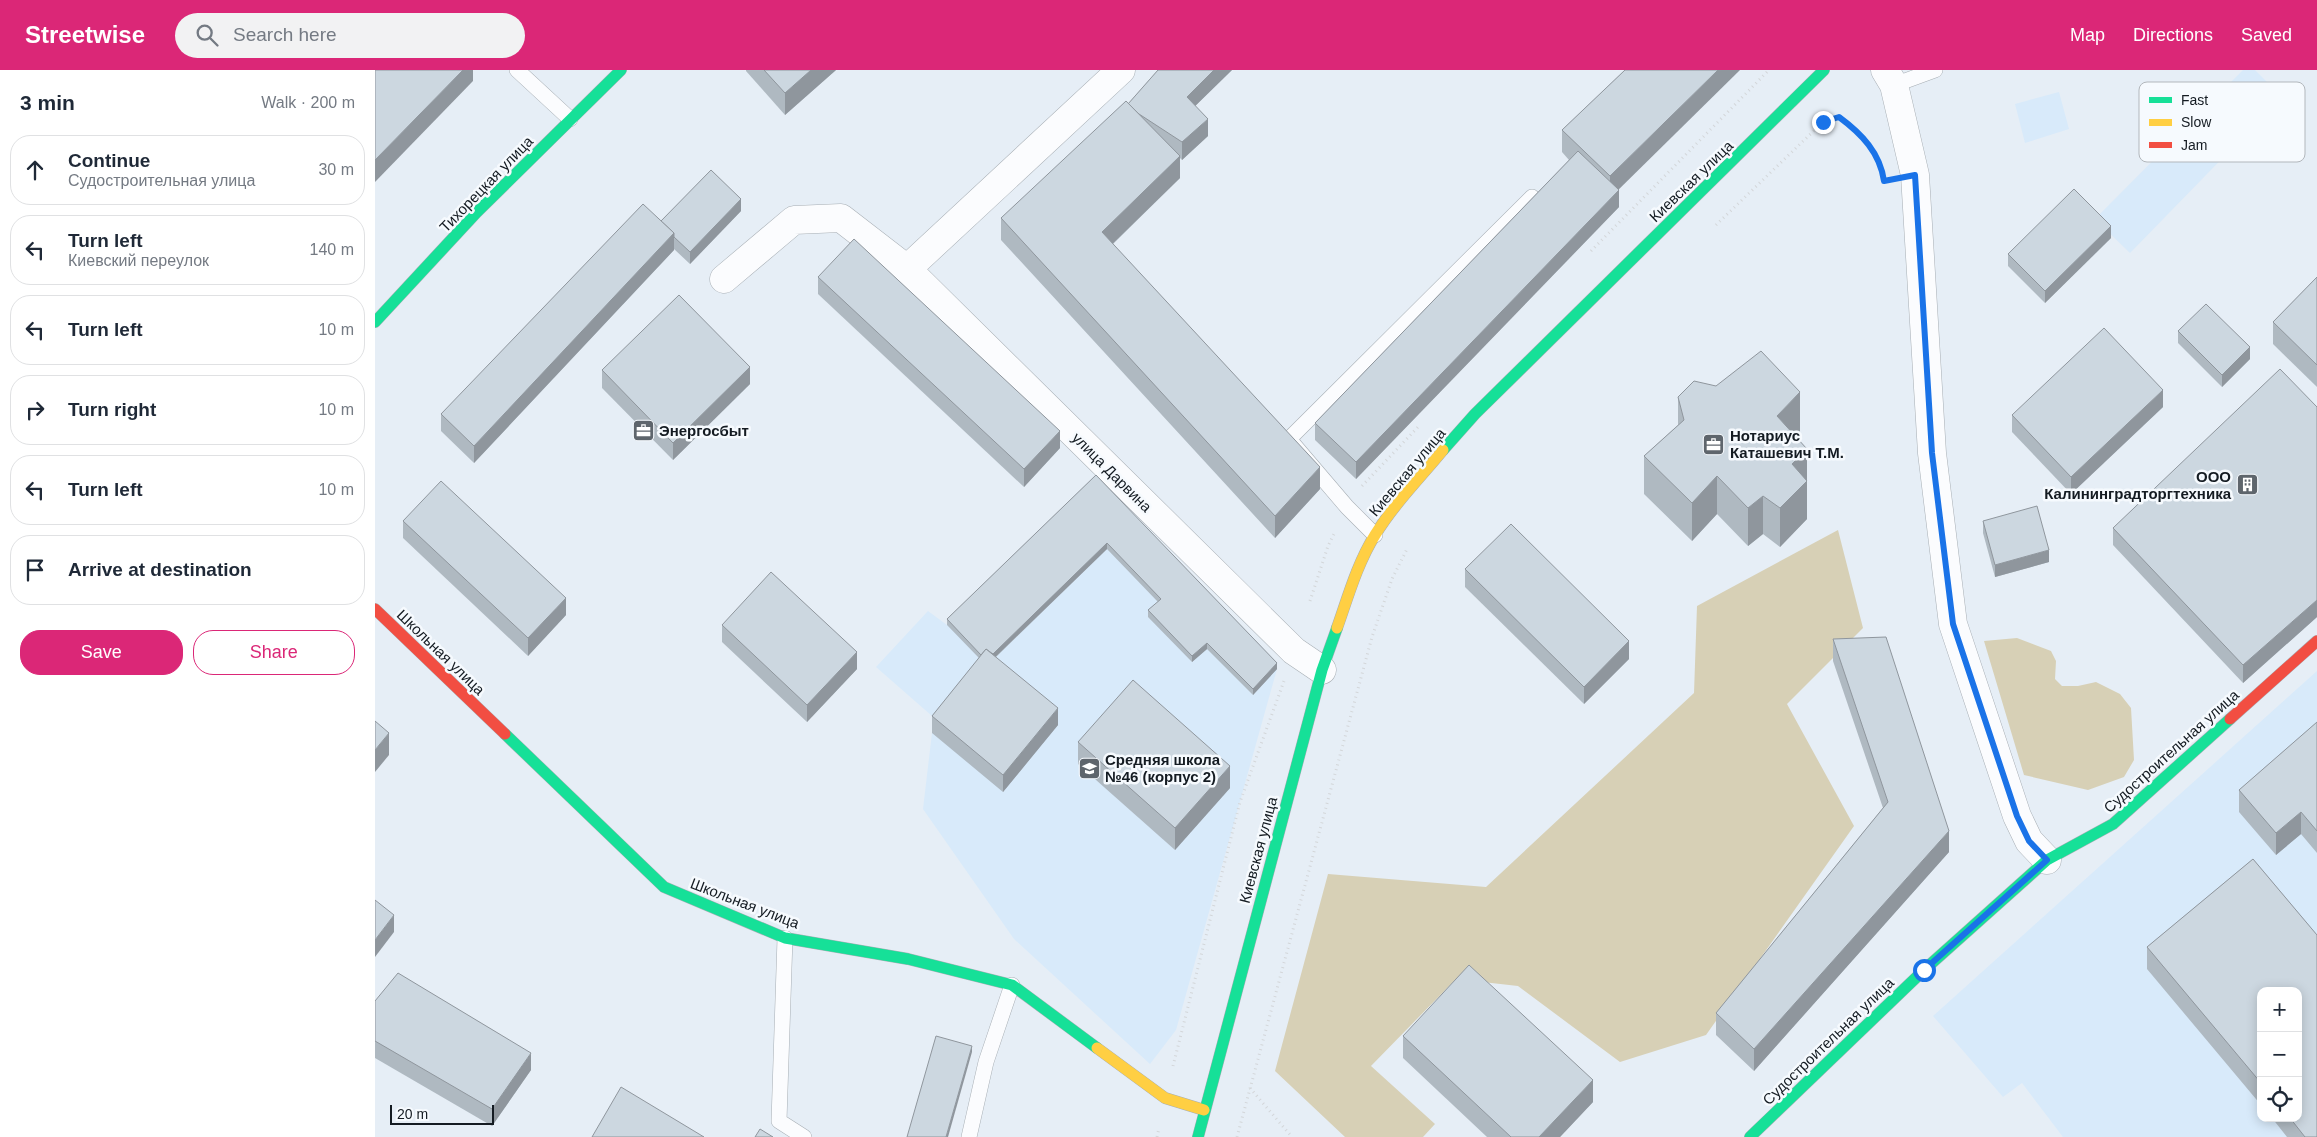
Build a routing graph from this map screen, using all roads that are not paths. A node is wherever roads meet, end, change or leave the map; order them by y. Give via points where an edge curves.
1 (517, 70) edge
2 (621, 70) edge
3 (1121, 70) edge
4 (1824, 70) edge
5 (1935, 70) edge
6 (1890, 78) edge
7 (570, 119) junction
8 (1532, 197) edge
9 (907, 269) junction
10 (725, 279) dead end
11 (375, 322) edge
12 (1375, 535) junction
13 (375, 609) edge
14 (2317, 641) edge
15 (1322, 670) junction
16 (2047, 860) junction
17 (785, 938) junction
18 (1012, 985) junction
19 (1204, 1110) junction
20 (804, 1137) edge
21 (969, 1137) edge
22 (1198, 1137) edge
23 (1750, 1137) edge

1 - 7 lane
2 - 7 main road, Тихорецкая улица
3 - 9 street
4 - 12 main road, Киевская улица via 1475,414 1397,504
5 - 6 lane
6 - 16 street via 1915,175 1932,453 1953,624 2017,816 2029,841
7 - 11 main road, Тихорецкая улица via 477,212
8 - 12 lane via 1289,439
9 - 10 street, улица Дарвина via 841,218 794,220
9 - 15 street, улица Дарвина via 1295,651
12 - 15 main road, Киевская улица
13 - 17 main road, Школьная улица via 663,886
14 - 16 main road, Судостроительная улица via 2113,824
15 - 19 main road, Киевская улица
16 - 23 main road, Судостроительная улица via 1924,970
17 - 18 main road, Школьная улица via 908,959
17 - 20 lane via 779,1120
18 - 19 main road, Школьная улица via 1165,1098
18 - 21 lane via 986,1062
19 - 22 main road, Киевская улица

